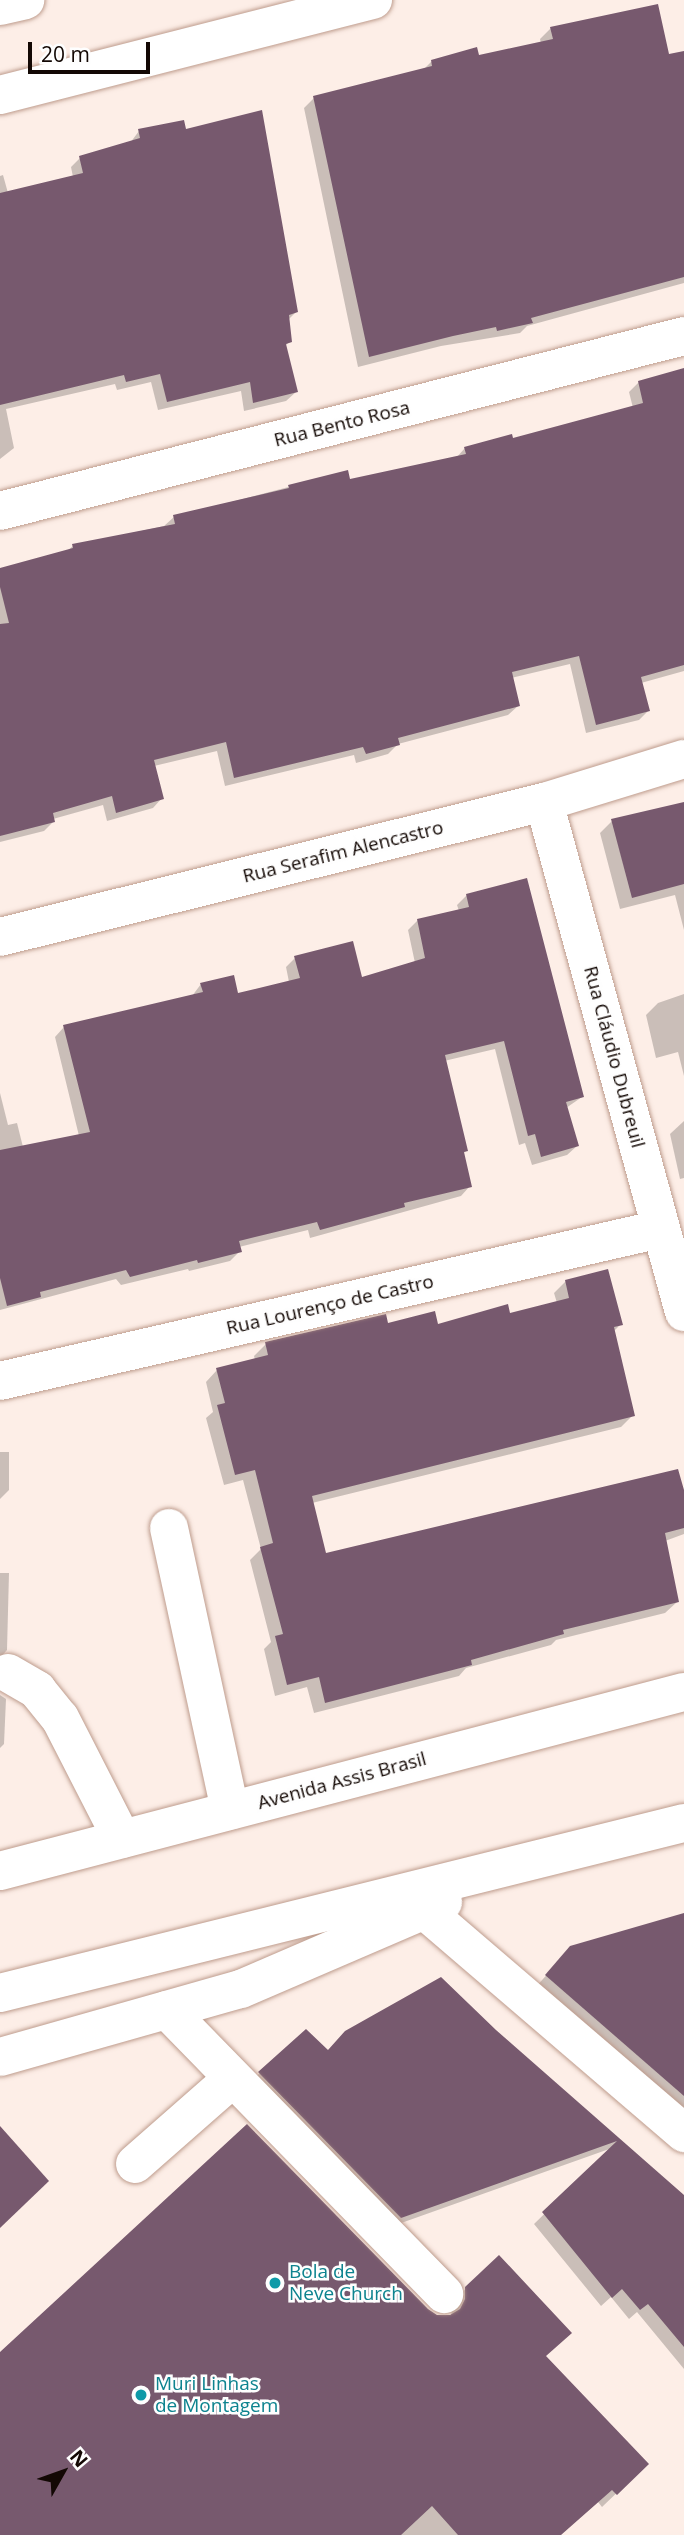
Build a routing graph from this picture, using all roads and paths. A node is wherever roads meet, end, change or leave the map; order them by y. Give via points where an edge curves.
1 (24, 0) edge
2 (373, 0) edge
3 (0, 6) edge
4 (0, 95) edge
5 (684, 336) edge
6 (0, 511) edge
7 (684, 759) edge
8 (544, 802) junction
9 (0, 937) edge
10 (660, 1230) junction
11 (684, 1312) edge
12 (0, 1381) edge
13 (169, 1528) dead end
14 (8, 1674) dead end
15 (684, 1692) edge
16 (230, 1810) junction
17 (684, 1824) edge
18 (122, 1839) junction
19 (551, 1856) junction
20 (0, 1871) edge
21 (424, 1910) junction
22 (0, 1993) edge
23 (167, 2010) junction
24 (0, 2057) edge
25 (233, 2078) junction
26 (684, 2133) edge
27 (135, 2164) dead end
28 (444, 2294) dead end

1 - 3 street
2 - 4 street
5 - 6 street, Rua Bento Rosa
7 - 8 street, Rua Serafim Alencastro
8 - 9 street, Rua Serafim Alencastro
8 - 10 street, Rua Cláudio Dubreuil
10 - 11 street, Rua Cláudio Dubreuil
10 - 12 street, Rua Lourenço de Castro
13 - 16 street
14 - 18 street via 37,1689 60,1718
15 - 16 street, Avenida Assis Brasil
16 - 18 street, Avenida Assis Brasil
17 - 19 street
18 - 20 street, Avenida Assis Brasil
19 - 21 street
19 - 22 street
21 - 23 street via 241,1989
21 - 26 street
23 - 24 street
23 - 25 street
25 - 27 street
25 - 28 street

